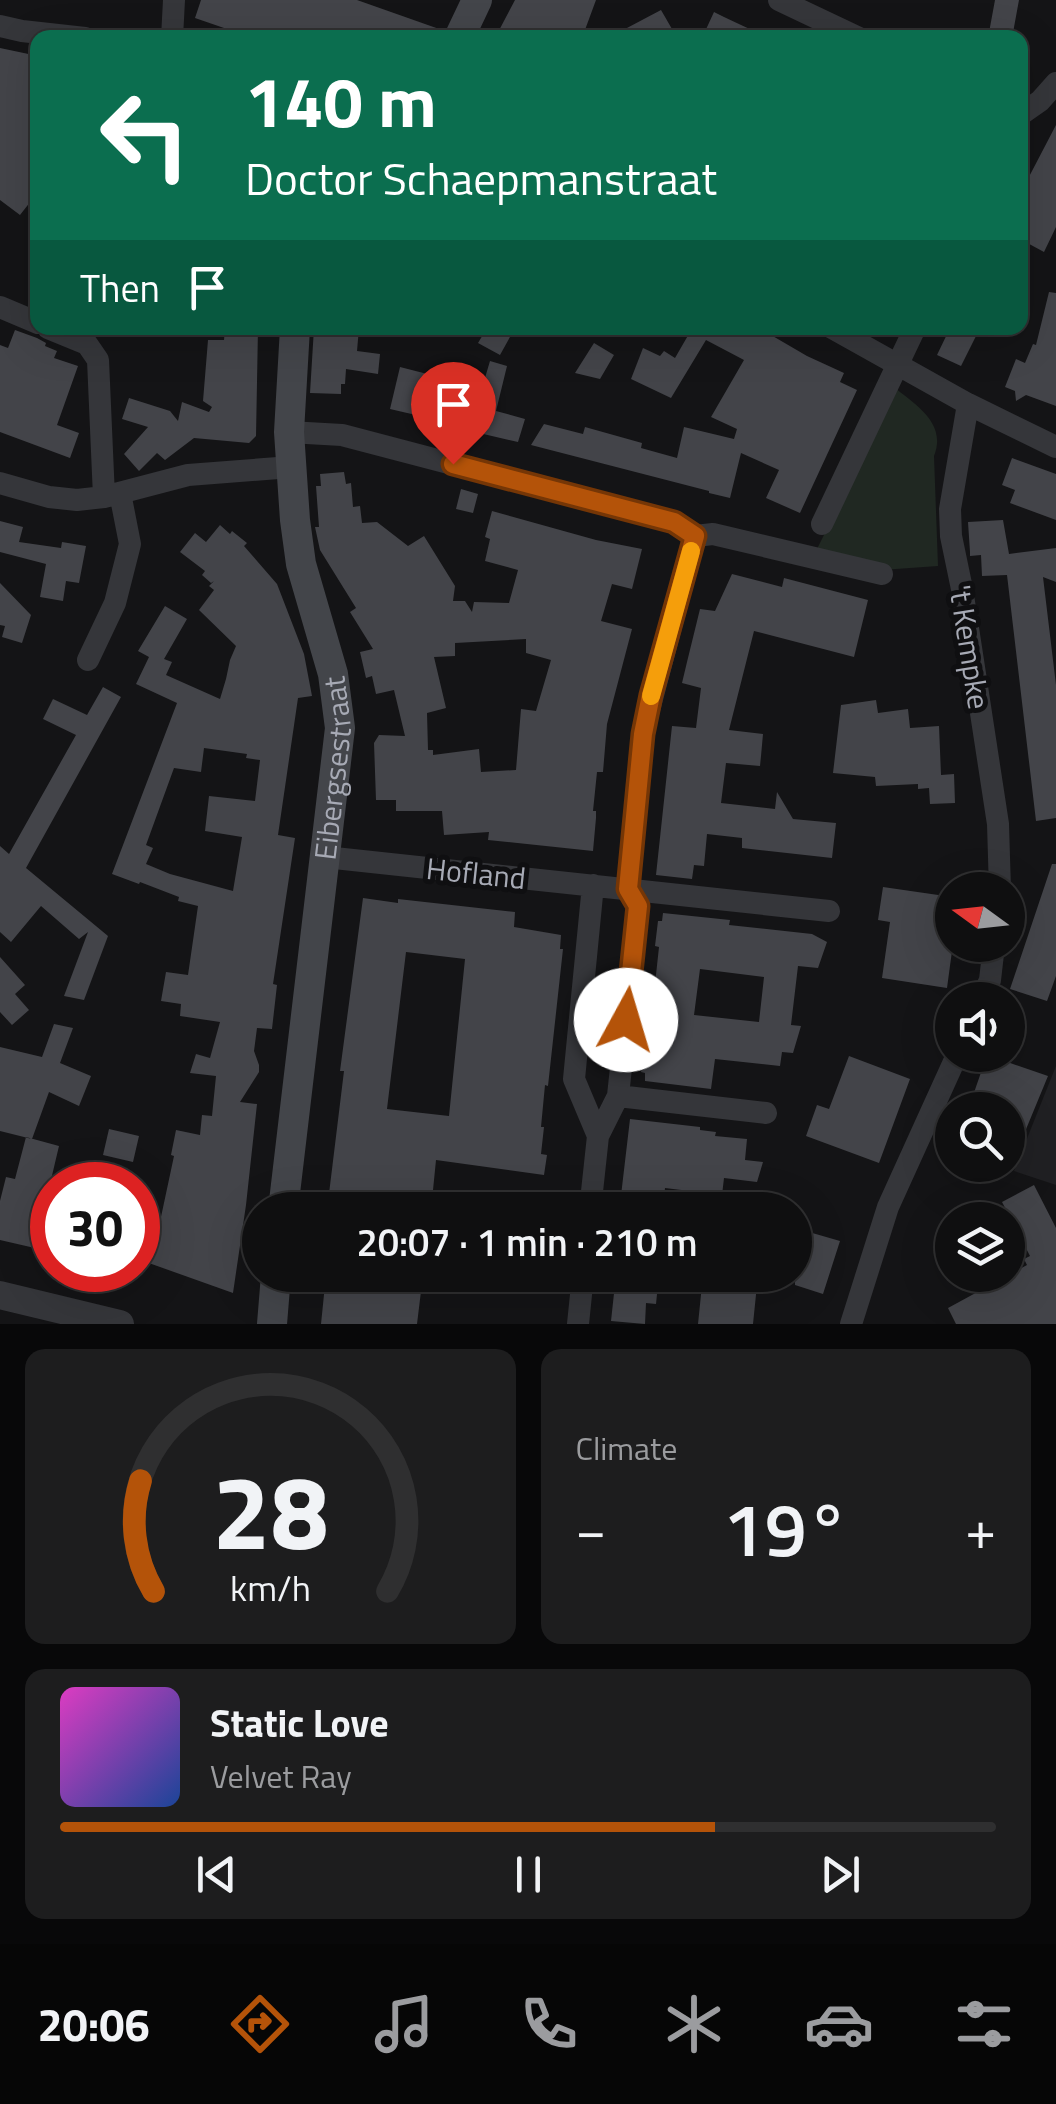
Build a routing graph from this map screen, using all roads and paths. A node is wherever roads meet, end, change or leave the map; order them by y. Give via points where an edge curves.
1 (174, 0) edge
2 (477, 0) edge
3 (779, 0) edge
4 (0, 26) edge
5 (30, 30) edge
6 (172, 30) edge
7 (463, 30) edge
8 (843, 30) edge
9 (1056, 83) edge
10 (1028, 109) edge
11 (0, 307) edge
12 (30, 320) edge
13 (66, 335) edge
14 (295, 335) edge
15 (844, 335) edge
16 (911, 335) edge
17 (896, 364) junction
18 (968, 404) junction
19 (290, 432) junction
20 (1056, 447) edge
21 (291, 467) junction
22 (0, 483) edge
23 (112, 495) junction
24 (822, 524) dead end
25 (695, 536) junction
26 (882, 574) dead end
27 (88, 660) dead end
28 (325, 856) junction
29 (999, 872) edge
30 (594, 885) junction
31 (628, 889) junction
32 (829, 911) dead end
33 (949, 1072) edge
34 (618, 1096) junction
35 (766, 1113) dead end
36 (598, 1136) junction
37 (285, 1192) edge
38 (592, 1192) edge
39 (275, 1292) edge
40 (582, 1292) edge
41 (0, 1295) edge
42 (120, 1324) edge
43 (272, 1324) edge
44 (578, 1324) edge
45 (850, 1324) edge

1 - 6 street
2 - 7 main road
3 - 8 street
4 - 5 street
9 - 10 street
11 - 12 street
13 - 23 street via 88,344 98,360
14 - 19 main road, Eibergsestraat
15 - 17 street
16 - 17 street
17 - 18 street
17 - 24 street
18 - 20 street
18 - 29 street, 't Kempke via 951,536 998,824
19 - 21 main road, Eibergsestraat
19 - 25 street via 342,434 674,522
21 - 23 street via 188,475
21 - 28 main road, Eibergsestraat via 302,564 334,674 340,728
22 - 23 street via 78,500
23 - 27 street via 130,544 115,604
25 - 26 street via 713,534
25 - 31 street via 643,734
28 - 30 street, Hofland
28 - 37 main road, Eibergsestraat
30 - 31 street, Hofland
30 - 36 street via 574,1079
31 - 32 street, Hofland
31 - 34 street via 638,906
33 - 45 street via 888,1207
34 - 35 street
34 - 36 street
36 - 38 street
39 - 43 main road
40 - 44 street
41 - 42 street

